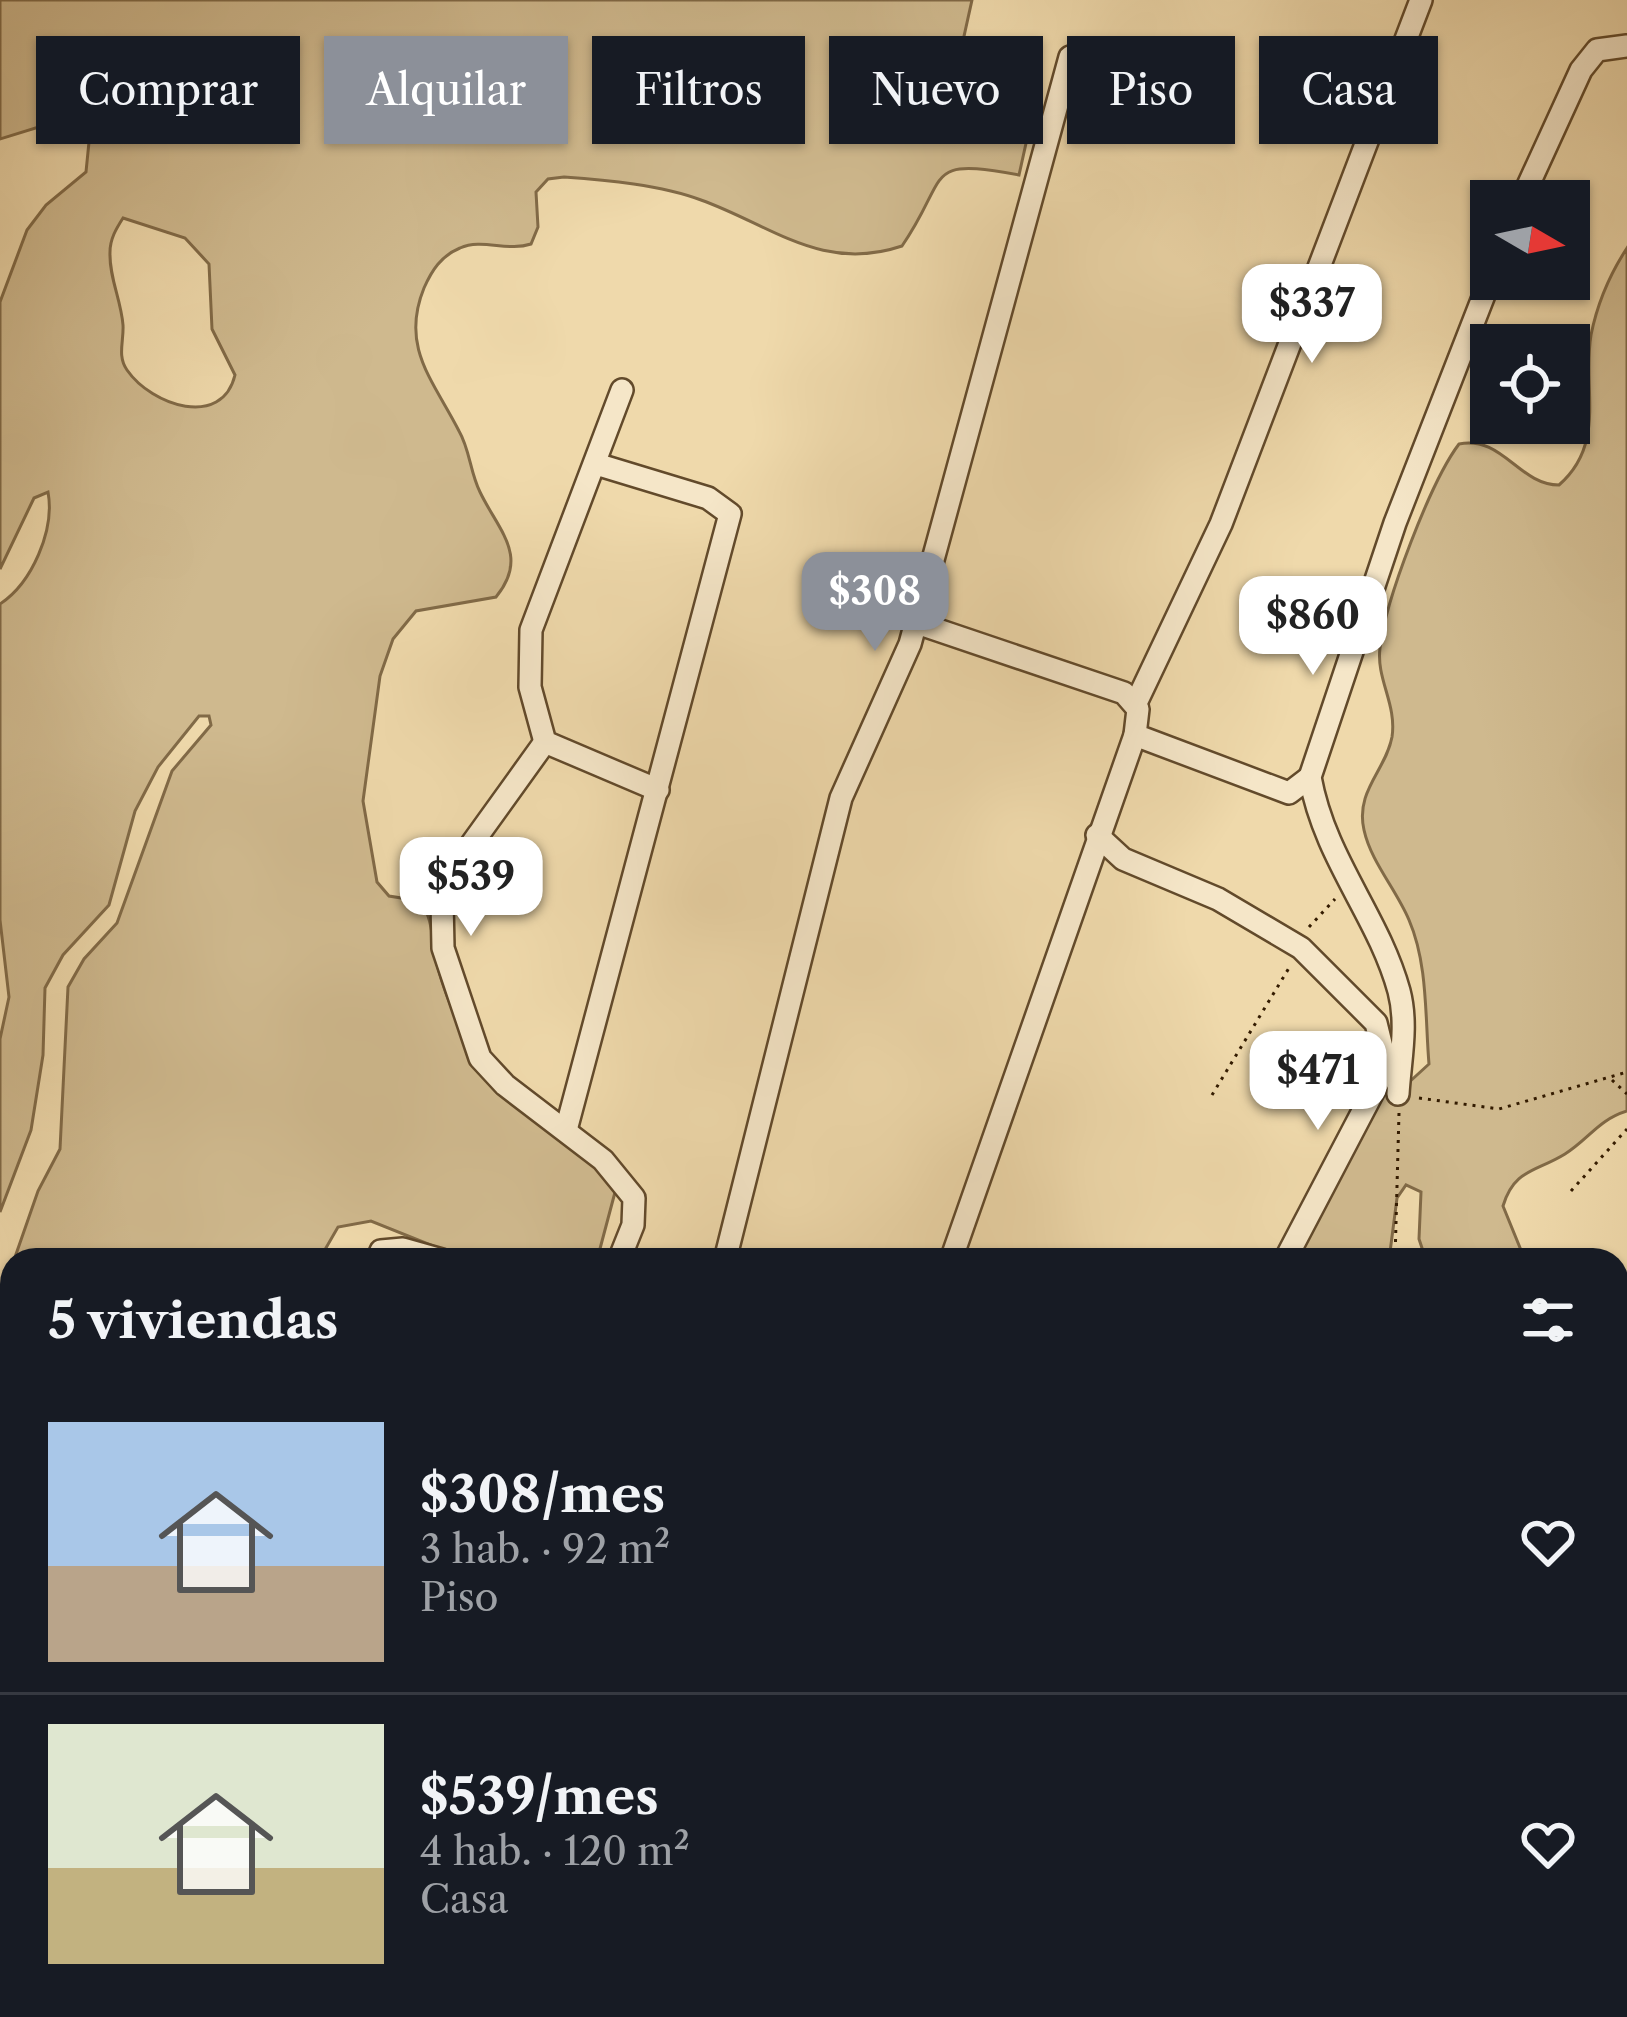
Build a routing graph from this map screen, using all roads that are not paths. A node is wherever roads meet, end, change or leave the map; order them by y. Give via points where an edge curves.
1 (1421, 0) edge
2 (1627, 46) edge
3 (1067, 68) edge
4 (1531, 180) edge
5 (1482, 300) edge
6 (622, 390) dead end
7 (596, 464) junction
8 (917, 623) junction
9 (1136, 703) junction
10 (1135, 735) junction
11 (545, 742) junction
12 (1310, 776) junction
13 (658, 790) junction
14 (1097, 836) junction
15 (1404, 1038) junction
16 (1386, 1064) junction
17 (1398, 1094) road end
18 (566, 1130) junction
19 (624, 1248) edge
20 (728, 1248) edge
21 (955, 1248) edge
22 (1291, 1248) edge

1 - 9 street via 1221,524
2 - 4 street via 1597,50 1581,70
3 - 8 street
5 - 12 street via 1395,523
6 - 7 street
7 - 11 street via 531,630 530,687
7 - 13 street via 708,498 730,514
8 - 9 street
8 - 20 street via 841,798
9 - 10 street
10 - 12 street via 1289,794
10 - 14 street
11 - 13 street
11 - 18 street via 463,856 442,900 443,948 480,1058
12 - 15 street via 1317,814 1399,991
13 - 18 street
14 - 16 street via 1123,859 1218,899 1301,948 1376,1023
14 - 21 street
15 - 16 street
15 - 17 street
16 - 22 street
18 - 19 street via 634,1198

